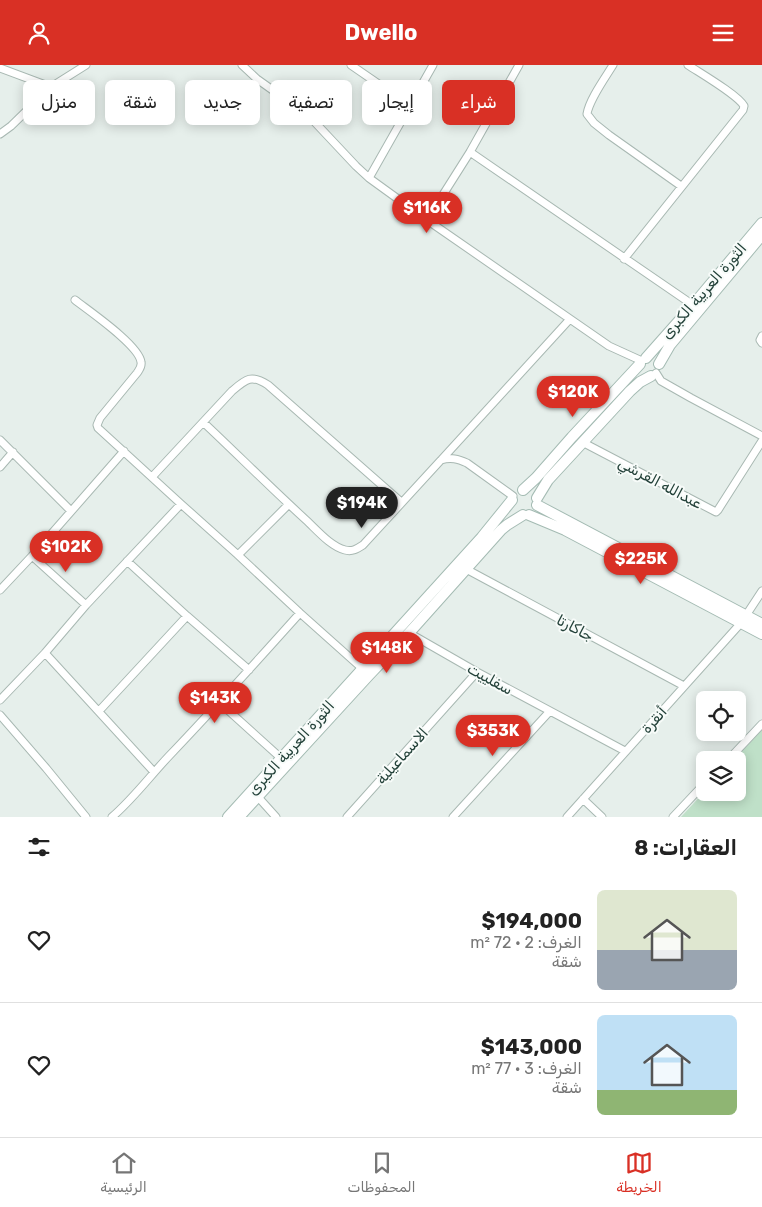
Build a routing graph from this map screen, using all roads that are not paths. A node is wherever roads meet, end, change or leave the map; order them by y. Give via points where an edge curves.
1 (86, 65) edge
2 (351, 65) edge
3 (433, 65) edge
4 (519, 65) edge
5 (614, 65) edge
6 (688, 65) edge
7 (245, 66) edge
8 (0, 68) edge
9 (32, 80) edge
10 (62, 80) edge
11 (373, 80) edge
12 (424, 80) edge
13 (23, 114) edge
14 (398, 125) edge
15 (0, 134) edge
16 (470, 152) junction
17 (369, 178) junction
18 (681, 186) junction
19 (427, 220) junction
20 (762, 223) edge
21 (762, 235) edge
22 (624, 259) junction
23 (75, 300) dead end
24 (693, 305) junction
25 (570, 319) junction
26 (762, 336) edge
27 (762, 343) edge
28 (643, 361) junction
29 (655, 371) junction
30 (203, 422) junction
31 (762, 436) edge
32 (0, 440) edge
33 (762, 441) edge
34 (582, 442) junction
35 (124, 451) junction
36 (14, 452) junction
37 (442, 460) junction
38 (0, 467) edge
39 (152, 477) junction
40 (524, 489) junction
41 (513, 498) junction
42 (401, 502) junction
43 (537, 502) junction
44 (180, 503) junction
45 (288, 505) junction
46 (71, 511) junction
47 (526, 515) junction
48 (486, 540) junction
49 (238, 555) junction
50 (32, 556) junction
51 (127, 561) junction
52 (466, 569) junction
53 (0, 590) edge
54 (762, 591) edge
55 (86, 605) junction
56 (300, 613) junction
57 (187, 616) junction
58 (743, 619) junction
59 (762, 624) edge
60 (409, 633) junction
61 (762, 634) edge
62 (45, 653) junction
63 (250, 670) junction
64 (366, 671) junction
65 (477, 672) junction
66 (684, 686) junction
67 (0, 700) edge
68 (220, 703) junction
69 (98, 711) junction
70 (550, 711) junction
71 (0, 715) edge
72 (762, 724) edge
73 (626, 751) junction
74 (736, 751) edge
75 (282, 759) junction
76 (154, 773) junction
77 (696, 792) edge
78 (258, 797) junction
79 (583, 799) junction
80 (86, 817) edge
81 (112, 817) edge
82 (228, 817) edge
83 (239, 817) edge
84 (276, 817) edge
85 (347, 817) edge
86 (453, 817) edge
87 (567, 817) edge
88 (602, 817) edge
89 (672, 817) edge

1 - 10 street
2 - 11 street
3 - 12 street
4 - 16 street
5 - 18 street via 586,114 609,135
6 - 18 street via 744,106
7 - 17 street via 257,79 309,116
8 - 9 street
13 - 15 street
14 - 17 street
16 - 19 street
16 - 22 street
17 - 19 street
18 - 22 street
19 - 25 street
20 - 24 street, الثورة العربية الكبرى
21 - 29 street, الثورة العربية الكبرى via 670,345
22 - 24 street
23 - 35 street via 118,334 140,357 137,373 97,425
24 - 28 street, الثورة العربية الكبرى
25 - 28 street via 609,346
25 - 37 street
26 - 27 street
28 - 29 street via 652,358 657,361
28 - 29 street via 641,370 645,375
28 - 40 street, الثورة العربية الكبرى
29 - 31 street via 661,381
29 - 34 street, الثورة العربية الكبرى via 630,391
30 - 39 street
30 - 42 street via 245,380 260,380
30 - 45 street
32 - 36 street
33 - 34 street, عبدالله القرشي via 716,512
34 - 43 street, الثورة العربية الكبرى via 548,480
35 - 39 street
35 - 46 street
36 - 38 street
36 - 46 street
37 - 41 street via 452,458 467,463
37 - 42 street
39 - 44 street
40 - 41 street
40 - 43 street via 532,492
41 - 47 street via 516,512
41 - 48 street, الثورة العربية الكبرى
42 - 45 street via 355,550 336,546
43 - 47 street via 535,511
43 - 58 street
44 - 49 street
44 - 51 street
45 - 49 street
46 - 50 street
47 - 48 street, الثورة العربية الكبرى
47 - 58 street via 565,530
48 - 52 street, الثورة العربية الكبرى
48 - 64 street, الثورة العربية الكبرى
49 - 56 street
50 - 53 street
50 - 55 street
51 - 55 street
51 - 57 street
52 - 60 street, الثورة العربية الكبرى
52 - 66 street, جاكارتا
54 - 58 street, أنقرة
55 - 62 street
56 - 63 street
56 - 64 street
57 - 63 street
57 - 69 street
58 - 59 street
58 - 61 street
58 - 66 street, أنقرة
60 - 64 street, الثورة العربية الكبرى
60 - 65 street, سفلييت
62 - 67 street
62 - 69 street
63 - 68 street
64 - 75 street, الثورة العربية الكبرى
64 - 78 street, الثورة العربية الكبرى
65 - 70 street, سفلييت
65 - 85 street, الاسماعيلية
66 - 73 street, أنقرة
68 - 75 street
68 - 76 street
69 - 76 street
70 - 73 street, سفلييت
70 - 86 street
71 - 80 street
72 - 74 street
73 - 79 street, أنقرة
75 - 82 street, الثورة العربية الكبرى
76 - 81 street
77 - 89 street
78 - 83 street, الثورة العربية الكبرى
78 - 84 street
79 - 87 street, أنقرة
79 - 88 street

